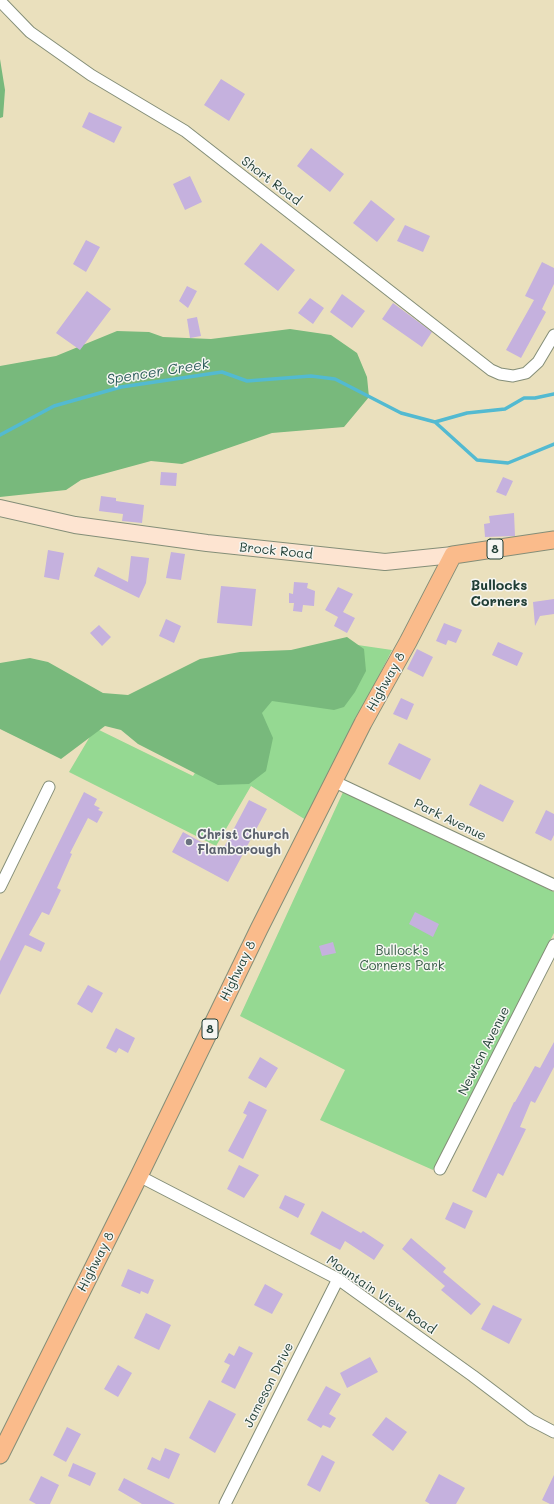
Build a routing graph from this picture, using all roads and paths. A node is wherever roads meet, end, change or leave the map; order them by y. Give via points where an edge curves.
1 (0, 1) edge
2 (554, 335) edge
3 (0, 508) edge
4 (554, 540) edge
5 (453, 555) junction
6 (333, 781) junction
7 (49, 787) dead end
8 (3, 874) edge
9 (554, 885) edge
10 (0, 887) edge
11 (554, 945) edge
12 (440, 1169) dead end
13 (139, 1176) junction
14 (338, 1279) junction
15 (554, 1432) edge
16 (0, 1455) edge
17 (225, 1504) edge

1 - 2 street, Short Road via 30,32 91,75 185,131 491,370 513,376 526,373 538,362
3 - 5 main road, Brock Road via 75,525 362,560 385,562
4 - 5 main road, Brock Road / 8
5 - 6 main road, Highway 8 / 8
6 - 9 street, Park Avenue
6 - 13 main road, Highway 8 / 8
7 - 8 street
8 - 10 street
11 - 12 street, Newton Avenue
13 - 14 street, Mountain View Road
13 - 16 main road, Highway 8 / 8
14 - 15 street, Mountain View Road via 531,1420
14 - 17 street, Jameson Drive

